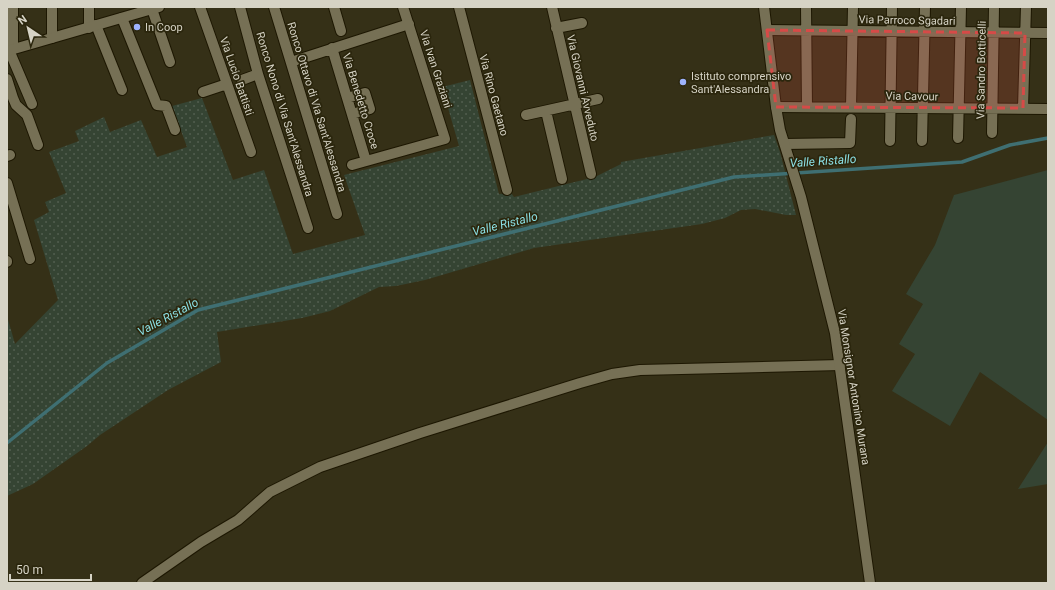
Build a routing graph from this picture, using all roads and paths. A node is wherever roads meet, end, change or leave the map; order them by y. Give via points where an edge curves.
1 (13, 7) edge
2 (52, 7) edge
3 (89, 7) edge
4 (200, 7) edge
5 (240, 7) edge
6 (274, 7) edge
7 (334, 7) edge
8 (403, 7) edge
9 (459, 7) edge
10 (552, 7) edge
11 (764, 7) edge
12 (806, 7) edge
13 (853, 7) edge
14 (892, 7) edge
15 (925, 7) edge
16 (961, 7) edge
17 (994, 7) edge
18 (1026, 7) edge
19 (155, 8) edge
20 (126, 14) edge
21 (582, 23) dead end
22 (409, 24) junction
23 (93, 27) junction
24 (556, 28) junction
25 (767, 30) junction
26 (341, 31) dead end
27 (806, 31) junction
28 (853, 32) junction
29 (891, 32) junction
30 (924, 32) junction
31 (994, 32) junction
32 (960, 33) junction
33 (1025, 33) junction
34 (1048, 33) edge
35 (52, 38) junction
36 (332, 48) junction
37 (10, 50) edge
38 (170, 62) dead end
39 (291, 62) junction
40 (258, 74) junction
41 (7, 78) edge
42 (242, 80) dead end
43 (227, 84) junction
44 (122, 90) dead end
45 (203, 92) dead end
46 (347, 98) junction
47 (598, 99) dead end
48 (32, 104) dead end
49 (574, 104) junction
50 (776, 107) junction
51 (806, 107) junction
52 (851, 107) junction
53 (890, 107) junction
54 (923, 108) junction
55 (958, 108) junction
56 (992, 108) junction
57 (1023, 108) junction
58 (1048, 108) edge
59 (546, 111) junction
60 (352, 114) junction
61 (526, 115) dead end
62 (851, 119) dead end
63 (175, 130) dead end
64 (992, 133) dead end
65 (958, 138) dead end
66 (890, 141) dead end
67 (922, 141) dead end
68 (38, 146) dead end
69 (786, 147) junction
70 (251, 152) dead end
71 (366, 161) junction
72 (352, 165) dead end
73 (591, 174) dead end
74 (562, 179) dead end
75 (7, 183) edge
76 (507, 190) dead end
77 (337, 214) dead end
78 (308, 228) dead end
79 (30, 259) dead end
80 (840, 365) junction
81 (142, 583) edge
82 (870, 583) edge

1 - 37 street
2 - 35 street
3 - 23 street
4 - 43 street, Via Lucio Battisti
5 - 40 street, Ronco Nono di Via Sant'Alessandra
6 - 39 street, Ronco Ottavo di Via Sant'Alessandra
7 - 26 street
8 - 22 street, Via Ivan Graziani
9 - 76 street, Via Rino Gaetano
10 - 24 street, Via Giovanni Avveduto
11 - 25 street
12 - 27 street
13 - 28 street
14 - 29 street
15 - 30 street
16 - 32 street
17 - 31 street, Via Sandro Botticelli
18 - 33 street
19 - 20 street
19 - 38 street
20 - 23 street
20 - 63 street via 157,105 166,106
21 - 24 street
22 - 36 street
22 - 71 street, Via Ivan Graziani via 445,139
23 - 35 street
23 - 44 street
24 - 49 street, Via Giovanni Avveduto
25 - 27 street, Via Parroco Sgadari
25 - 50 street
27 - 28 street, Via Parroco Sgadari
27 - 51 street
28 - 29 street, Via Parroco Sgadari
28 - 52 street
29 - 30 street, Via Parroco Sgadari
29 - 53 street
30 - 32 street, Via Parroco Sgadari
30 - 54 street
31 - 32 street, Via Parroco Sgadari
31 - 33 street, Via Parroco Sgadari
31 - 56 street, Via Sandro Botticelli
32 - 55 street
33 - 34 street, Via Parroco Sgadari
33 - 57 street
35 - 37 street
36 - 39 street
36 - 46 street, Via Benedetto Croce
37 - 48 street
39 - 77 street, Ronco Ottavo di Via Sant'Alessandra
40 - 42 street
40 - 78 street, Ronco Nono di Via Sant'Alessandra
41 - 68 street via 16,105 27,115
43 - 45 street
43 - 70 street, Via Lucio Battisti
46 - 60 street, Via Benedetto Croce
46 - 60 street via 365,93 367,98 370,109
47 - 49 street
49 - 59 street
49 - 73 street, Via Giovanni Avveduto
50 - 51 street, Via Cavour
50 - 69 street
51 - 52 street, Via Cavour
52 - 53 street, Via Cavour
53 - 54 street, Via Cavour
53 - 66 street
54 - 55 street, Via Cavour
54 - 67 street
55 - 56 street, Via Cavour
55 - 65 street
56 - 57 street, Via Cavour
56 - 64 street, Via Sandro Botticelli
57 - 58 street, Via Cavour
59 - 61 street
59 - 74 street
60 - 71 street, Via Benedetto Croce
62 - 69 street via 850,143
69 - 80 street, Via Monsignor Antonino Murana via 835,333
71 - 72 street
75 - 79 street
80 - 81 street via 640,370 612,374 580,383 320,467 270,492 238,520
80 - 82 street, Via Monsignor Antonino Murana

